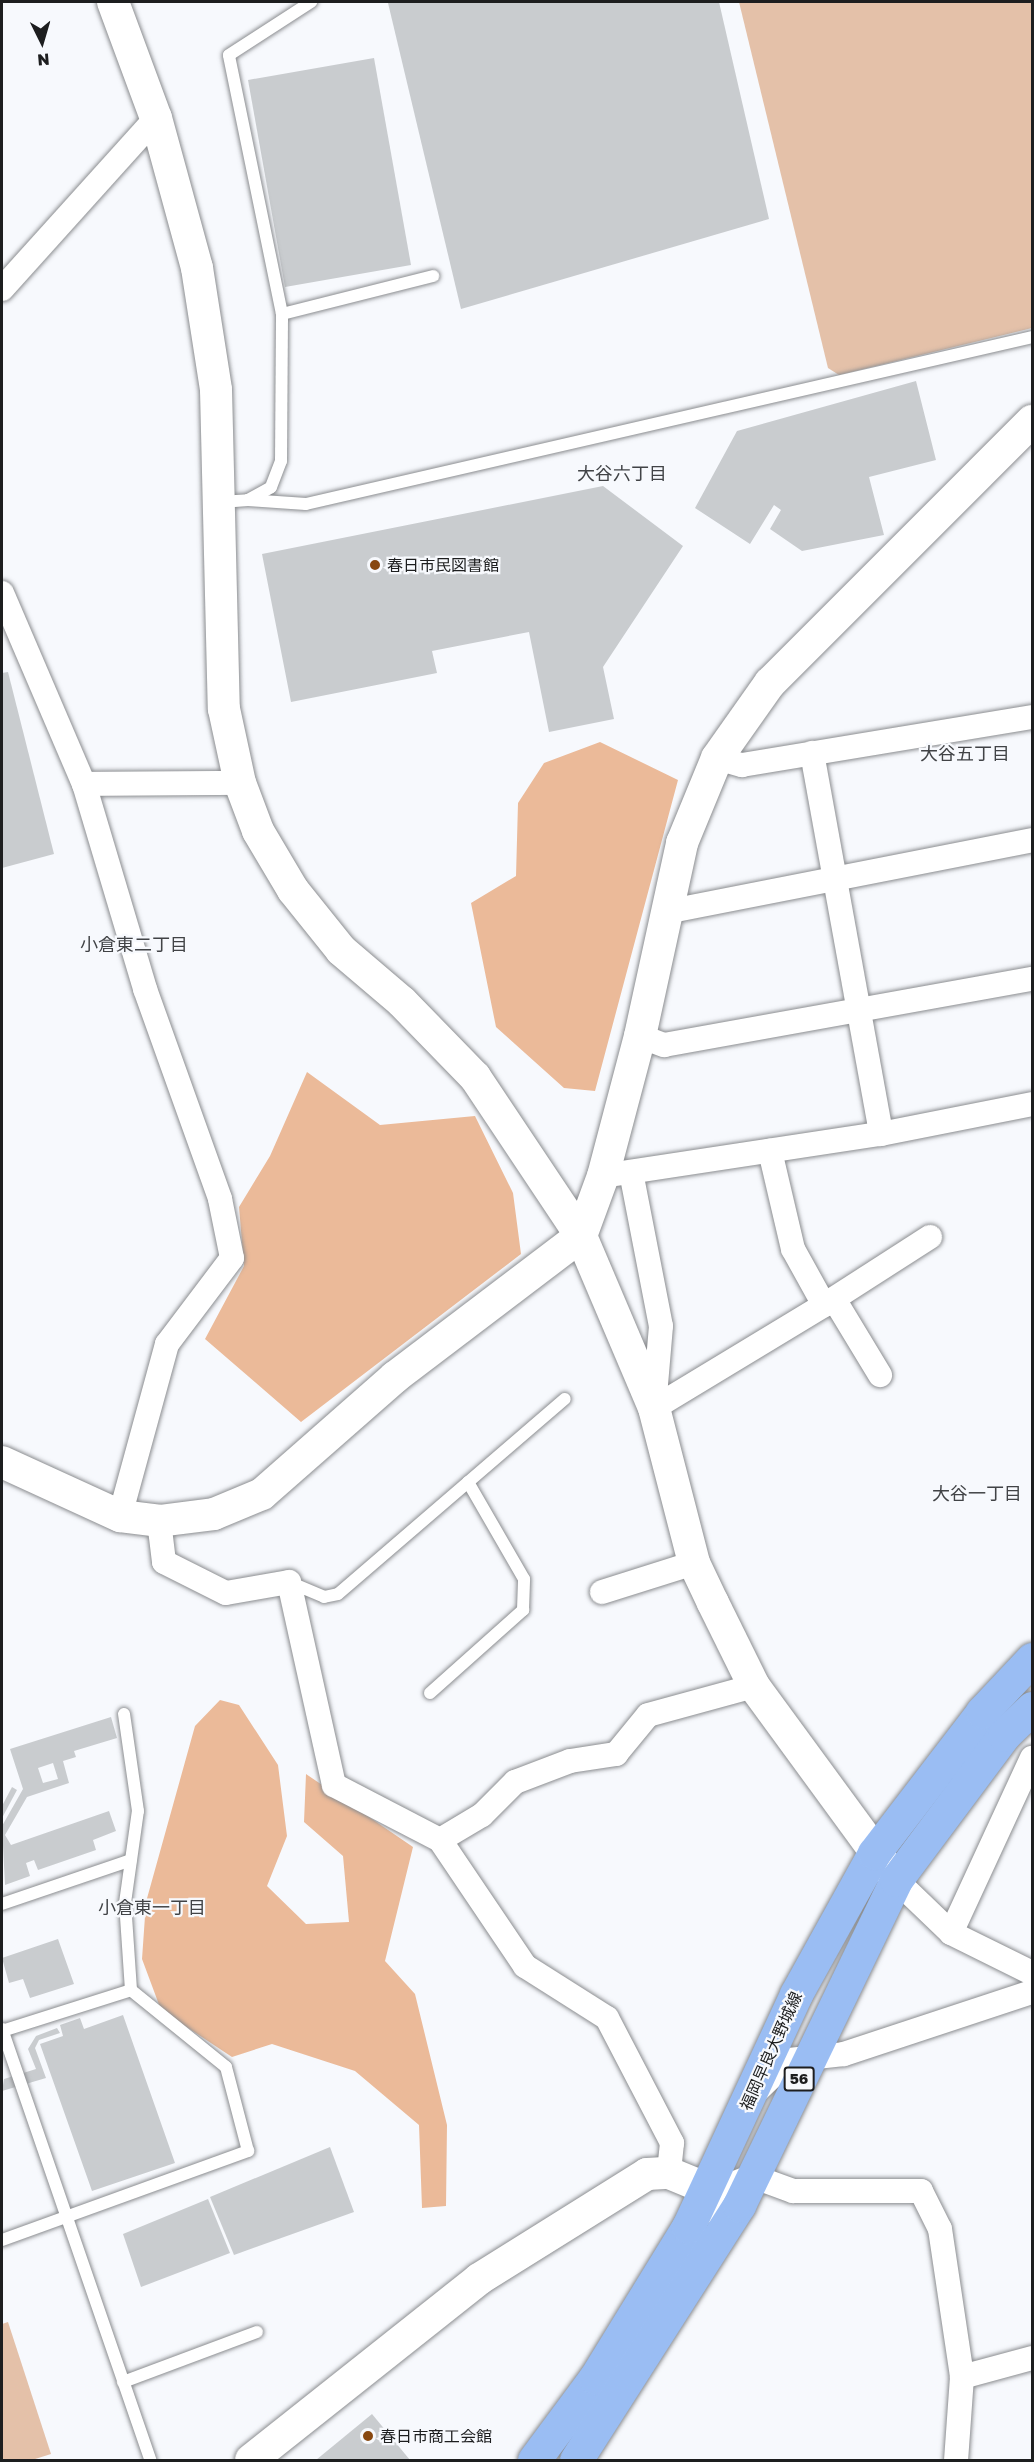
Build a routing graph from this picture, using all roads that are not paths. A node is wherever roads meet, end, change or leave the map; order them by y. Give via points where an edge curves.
1 (113, 2) edge
2 (311, 2) edge
3 (156, 118) junction
4 (433, 276) dead end
5 (2, 289) edge
6 (282, 314) junction
7 (1032, 337) edge
8 (1032, 421) edge
9 (235, 501) junction
10 (2, 593) edge
11 (1032, 717) edge
12 (812, 753) junction
13 (717, 758) junction
14 (240, 783) junction
15 (84, 784) junction
16 (1032, 840) edge
17 (835, 881) junction
18 (666, 912) junction
19 (1032, 979) edge
20 (859, 1012) junction
21 (640, 1036) junction
22 (1032, 1104) edge
23 (881, 1134) junction
24 (770, 1150) junction
25 (617, 1174) junction
26 (581, 1236) junction
27 (930, 1237) dead end
28 (829, 1302) junction
29 (880, 1375) dead end
30 (565, 1399) dead end
31 (654, 1408) junction
32 (2, 1462) edge
33 (468, 1482) junction
34 (120, 1516) junction
35 (159, 1521) junction
36 (694, 1563) junction
37 (289, 1582) junction
38 (602, 1592) dead end
39 (1032, 1659) edge
40 (754, 1686) junction
41 (430, 1693) dead end
42 (1032, 1708) edge
43 (124, 1714) dead end
44 (1032, 1758) edge
45 (440, 1840) junction
46 (874, 1853) junction
47 (131, 1860) junction
48 (896, 1880) junction
49 (2, 1904) edge
50 (951, 1933) junction
51 (1032, 1973) edge
52 (131, 1990) junction
53 (1032, 1992) edge
54 (2, 2030) edge
55 (811, 2054) junction
56 (749, 2098) junction
57 (669, 2173) junction
58 (752, 2176) junction
59 (708, 2189) junction
60 (68, 2219) junction
61 (688, 2227) junction
62 (2, 2240) edge
63 (257, 2332) dead end
64 (1032, 2358) edge
65 (962, 2377) junction
66 (123, 2382) junction
67 (150, 2460) edge
68 (251, 2460) edge
69 (534, 2460) edge
70 (576, 2460) edge
71 (956, 2460) edge

1 - 3 street
2 - 6 lane via 229,55
3 - 5 street
3 - 9 street via 197,268
4 - 6 lane
6 - 9 lane via 281,461 271,487
7 - 9 lane via 306,504
8 - 13 street via 770,683
9 - 14 street via 224,709
10 - 15 street
11 - 12 street
12 - 13 street via 742,765
12 - 17 street
13 - 18 street via 682,843
14 - 15 street
14 - 26 street via 258,831 293,890 341,950 450,1047 503,1113
15 - 34 street via 146,989 220,1199 232,1258 167,1344
16 - 17 street
17 - 18 street
17 - 20 street
18 - 21 street
19 - 20 street
20 - 21 street via 664,1045
20 - 23 street
21 - 25 street
22 - 23 street
23 - 24 street
24 - 25 street
24 - 28 street via 793,1249
25 - 26 street
25 - 31 street via 661,1326
26 - 31 street
26 - 35 street via 395,1377 262,1494 214,1514
27 - 28 street
28 - 29 street
28 - 31 street
30 - 33 lane
31 - 36 street
32 - 34 street
33 - 37 lane via 338,1594 324,1597
33 - 41 lane via 524,1579 522,1610
34 - 35 street
35 - 37 street via 164,1562 226,1593
36 - 38 street
36 - 40 street
37 - 45 street via 334,1785
39 - 46 main road, 福岡早良大野城線 / 56 via 906,1805
40 - 45 street via 648,1715 616,1754 570,1761 515,1782 482,1815
40 - 46 street
42 - 48 main road, 56 via 997,1744
43 - 47 lane via 138,1811
44 - 50 street
45 - 57 street via 525,1966 607,2018 672,2143
46 - 48 street
46 - 56 main road, 福岡早良大野城線 / 56 via 796,1994
47 - 49 lane
47 - 52 lane via 125,1903
48 - 50 street
48 - 55 main road, 56
50 - 51 street
52 - 54 lane
52 - 60 lane via 226,2067 248,2151
53 - 55 street via 844,2054
54 - 60 lane
55 - 56 street via 789,2060
55 - 58 main road, 56
56 - 59 main road, 福岡早良大野城線 / 56
57 - 59 street
57 - 68 street via 646,2174 479,2279
58 - 61 street via 735,2183
58 - 65 street via 792,2191 921,2191 940,2229
58 - 70 main road, 56 via 651,2351
59 - 61 main road, 福岡早良大野城線 / 56
60 - 62 lane
60 - 66 lane
61 - 69 main road, 福岡早良大野城線 / 56 via 595,2378
63 - 66 lane
64 - 65 street
65 - 71 street
66 - 67 lane

